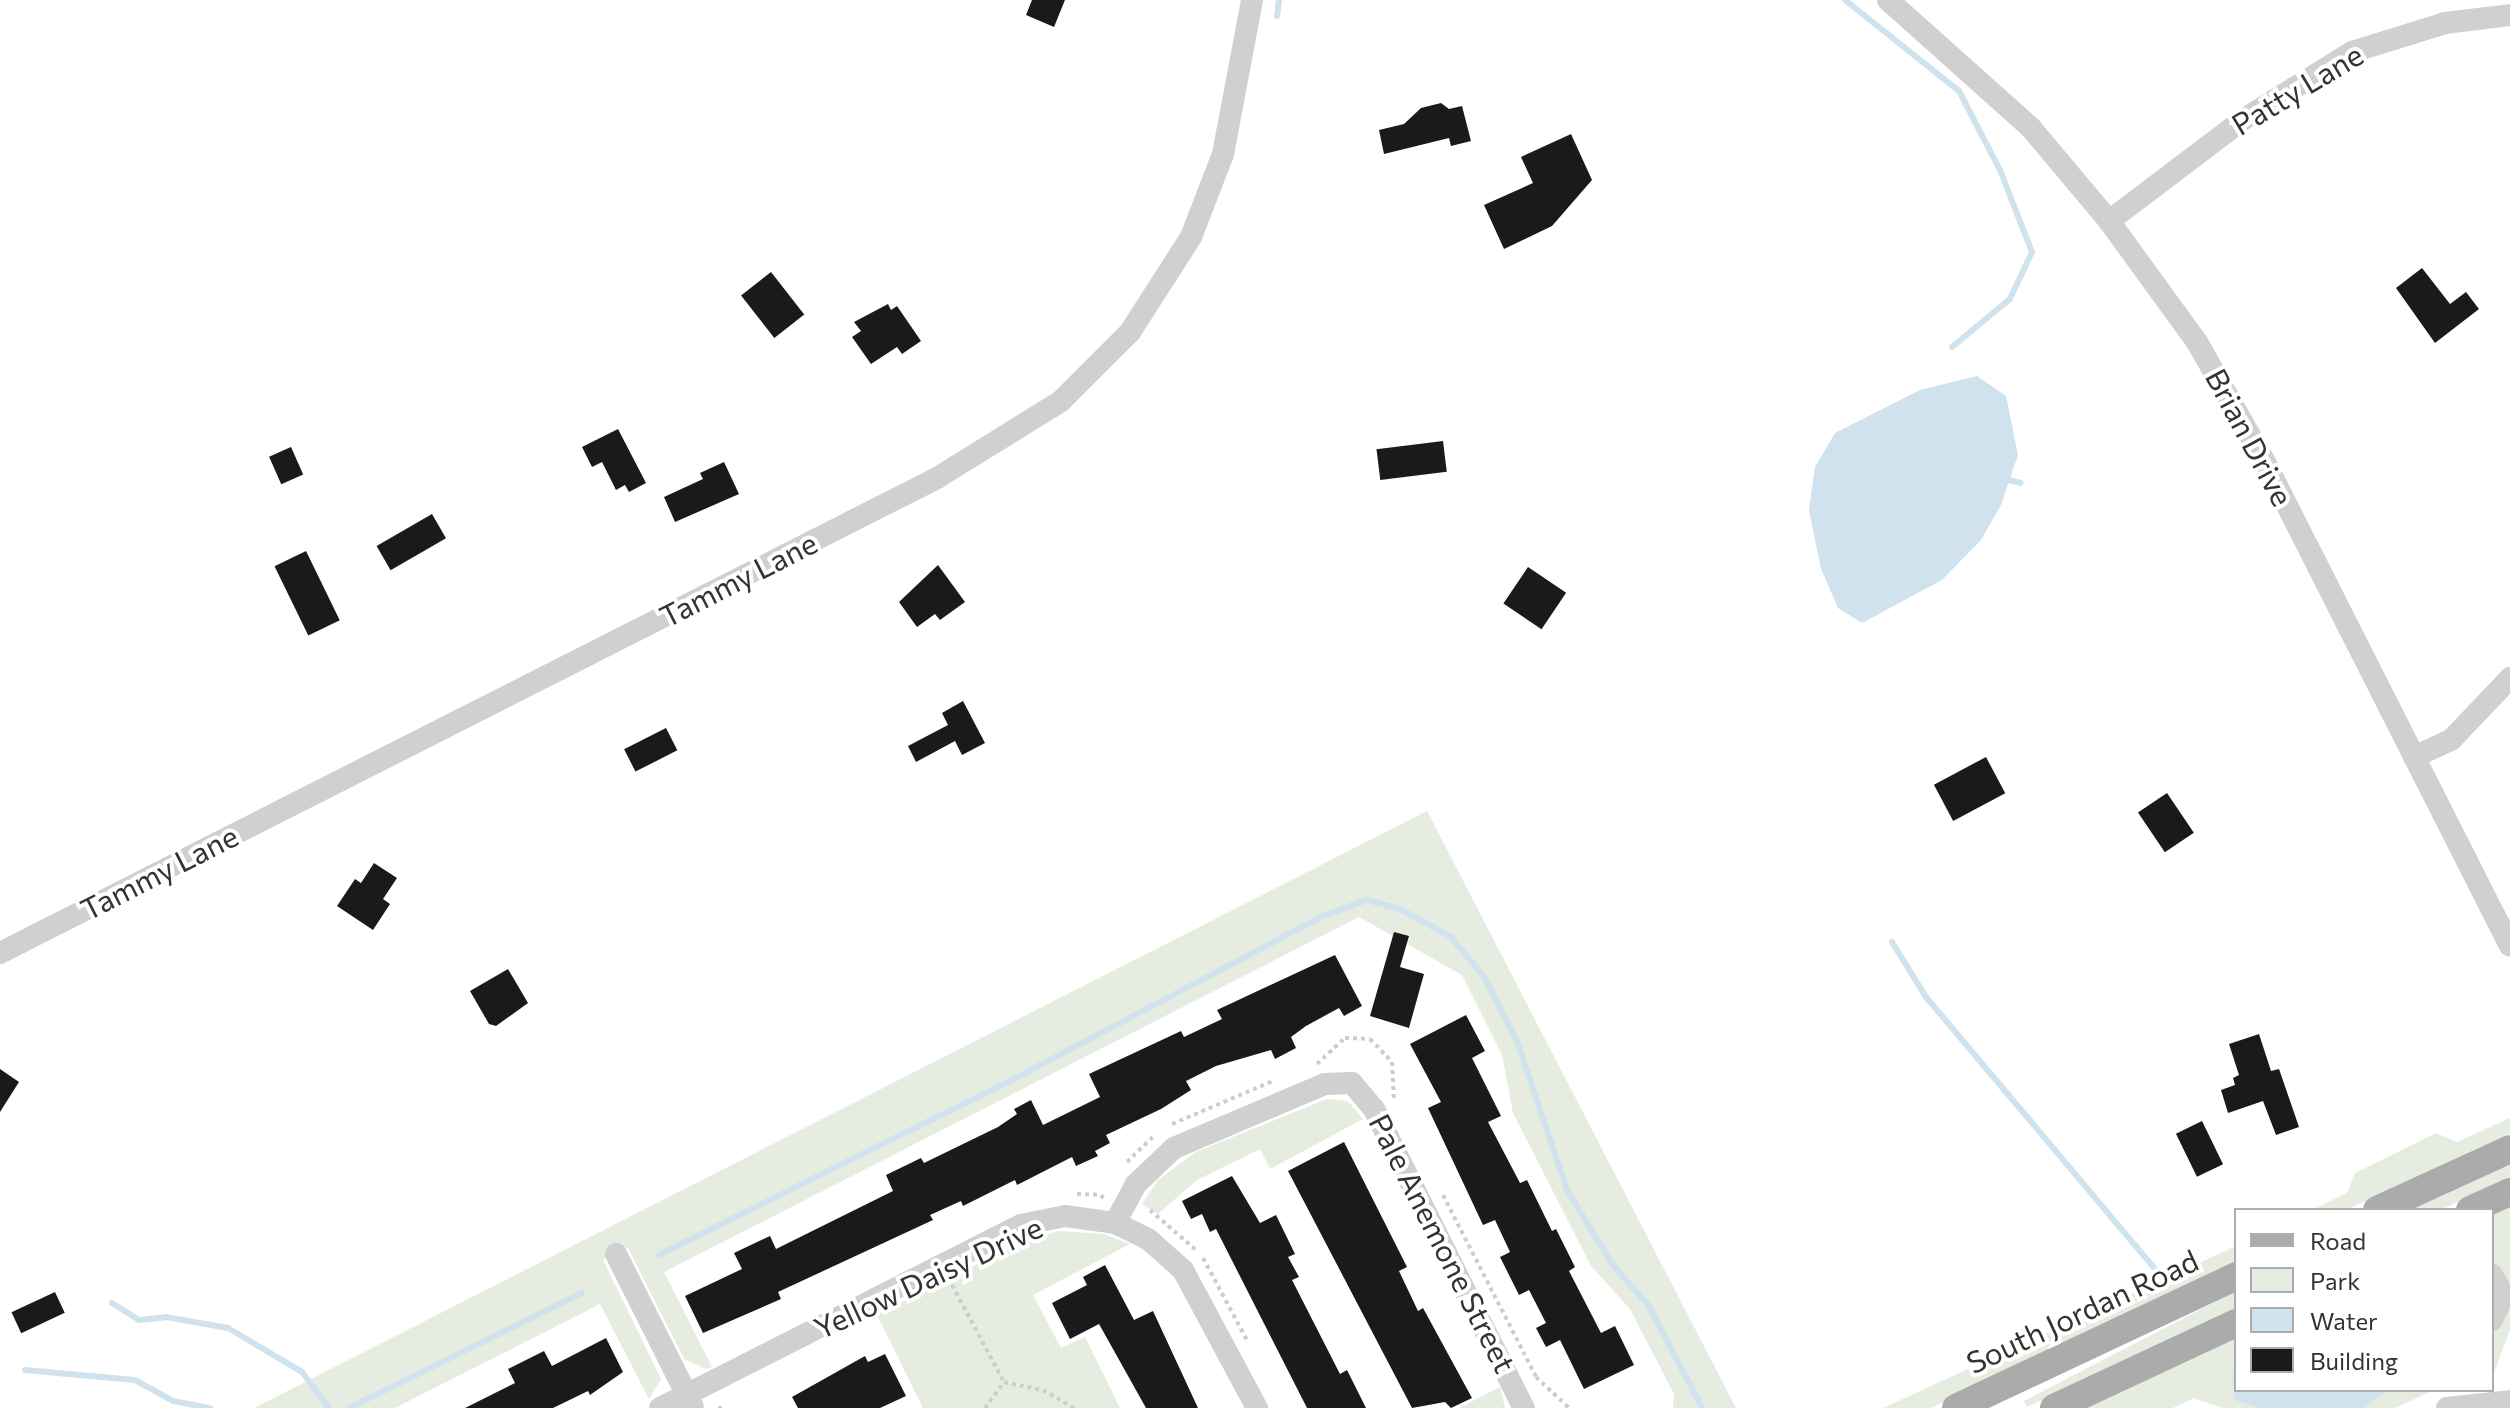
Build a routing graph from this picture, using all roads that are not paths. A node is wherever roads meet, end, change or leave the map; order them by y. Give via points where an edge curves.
1 (1252, 0) edge
2 (1888, 0) edge
3 (2510, 15) edge
4 (2109, 221) junction
5 (2507, 683) edge
6 (2414, 757) junction
7 (2508, 936) edge
8 (0, 953) edge
9 (2510, 1149) edge
10 (2510, 1192) edge
11 (2381, 1208) edge
12 (2474, 1208) edge
13 (1115, 1223) junction
14 (616, 1254) dead end
15 (2234, 1277) edge
16 (2494, 1278) edge
17 (2494, 1316) edge
18 (2234, 1324) edge
19 (690, 1401) edge
20 (2452, 1401) edge
21 (2510, 1401) edge
22 (660, 1408) edge
23 (1257, 1408) edge
24 (1524, 1408) edge
25 (1956, 1408) edge
26 (2054, 1408) edge

1 - 8 street, Tammy Lane via 1221,162 1191,237 1138,322 1061,401 937,478
2 - 4 street, Brian Drive via 2024,120
3 - 4 street, Patty Lane via 2445,23 2352,52 2244,119
4 - 6 street, Brian Drive via 2217,373
5 - 6 street via 2451,740
6 - 7 street, Brian Drive
9 - 11 main road
10 - 12 main road
13 - 19 street, Yellow Daisy Drive via 1065,1216 1021,1225
13 - 23 street, Yellow Daisy Drive via 1148,1239 1183,1270
13 - 24 street, Pale Anemone Street via 1136,1184 1186,1141 1356,1076
14 - 19 street
15 - 25 main road, South Jordan Road
16 - 17 street via 2504,1295
18 - 26 main road
19 - 22 street, Yellow Daisy Drive
20 - 21 street

